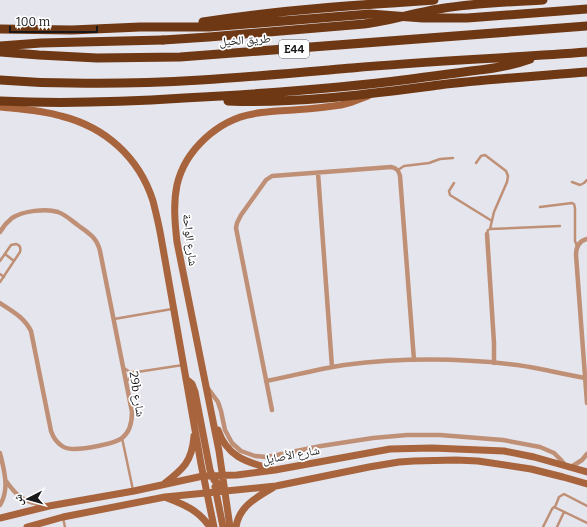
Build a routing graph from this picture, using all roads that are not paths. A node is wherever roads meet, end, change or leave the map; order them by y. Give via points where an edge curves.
1 (404, 0) edge
2 (434, 0) edge
3 (543, 0) edge
4 (388, 3) junction
5 (587, 9) edge
6 (587, 26) edge
7 (175, 27) junction
8 (0, 29) edge
9 (0, 46) edge
10 (0, 52) edge
11 (587, 52) edge
12 (539, 56) junction
13 (587, 72) edge
14 (0, 80) edge
15 (374, 93) junction
16 (195, 98) junction
17 (0, 101) edge
18 (0, 107) edge
19 (453, 158) dead end
20 (476, 163) dead end
21 (398, 170) junction
22 (318, 172) junction
23 (587, 180) edge
24 (572, 182) dead end
25 (454, 183) dead end
26 (540, 207) dead end
27 (492, 220) junction
28 (560, 226) dead end
29 (490, 229) junction
30 (0, 232) edge
31 (487, 234) joint
32 (587, 239) edge
33 (578, 246) junction
34 (5, 254) junction
35 (0, 261) edge
36 (14, 261) junction
37 (0, 274) edge
38 (4, 277) junction
39 (0, 282) edge
40 (0, 303) edge
41 (174, 309) junction
42 (114, 319) junction
43 (414, 360) junction
44 (494, 363) junction
45 (183, 365) junction
46 (586, 365) edge
47 (332, 367) junction
48 (123, 368) junction
49 (137, 372) junction
50 (586, 378) edge
51 (186, 380) junction
52 (266, 381) junction
53 (126, 383) junction
54 (206, 385) junction
55 (587, 403) edge
56 (272, 410) dead end
57 (211, 413) junction
58 (193, 418) junction
59 (122, 438) junction
60 (0, 453) edge
61 (587, 454) edge
62 (569, 466) junction
63 (275, 470) junction
64 (587, 472) edge
65 (204, 476) junction
66 (212, 476) junction
67 (223, 476) junction
68 (6, 481) junction
69 (587, 484) edge
70 (163, 485) junction
71 (276, 486) junction
72 (134, 491) junction
73 (225, 491) junction
74 (206, 492) junction
75 (216, 492) junction
76 (165, 497) junction
77 (0, 505) edge
78 (49, 506) junction
79 (587, 506) edge
80 (555, 507) junction
81 (564, 512) junction
82 (63, 517) junction
83 (0, 518) edge
84 (50, 520) junction
85 (587, 523) edge
86 (27, 527) edge
87 (40, 527) edge
88 (65, 527) edge
89 (210, 527) edge
90 (214, 527) edge
91 (223, 527) edge
92 (230, 527) edge
93 (236, 527) edge
94 (543, 527) edge
95 (556, 527) edge

1 - 4 main road
2 - 4 highway
3 - 9 highway, bridge via 448,7 364,24 162,40
4 - 7 highway via 257,14
5 - 7 highway via 482,18 423,18 380,14 224,26
6 - 10 highway, طريق الخيل / E44 via 180,57 97,58
7 - 8 highway
11 - 12 highway, E44
12 - 14 highway, E44 via 161,83 47,83
12 - 16 highway via 505,66 396,81
13 - 15 highway via 485,80
15 - 16 highway via 271,102
15 - 54 main road, شارع الواحة via 341,105 254,114 239,118 226,123 208,136 187,161 177,185 176,231
16 - 17 highway via 82,103
18 - 41 main road via 52,114 79,121 103,134 125,153 142,177 153,202
19 - 21 lane via 404,166
20 - 27 lane via 485,155 506,171 508,176
21 - 22 street via 391,167
21 - 43 street
22 - 47 street
22 - 52 street via 276,175 269,178 237,223
23 - 24 lane via 580,185
25 - 27 lane via 449,191 450,195
26 - 33 lane via 574,204 574,241
27 - 29 lane
28 - 29 lane
29 - 31 lane
30 - 42 street, 29b شارع via 14,217 50,210 64,215 90,234 99,244
31 - 44 street
32 - 33 street
33 - 46 street via 576,255
34 - 35 lane
34 - 36 lane
34 - 36 lane via 12,244 18,244 21,250
36 - 38 lane
37 - 38 lane
38 - 39 lane
40 - 59 street via 24,320 31,331 51,431 57,442 63,447 75,449 111,443
41 - 42 lane
41 - 45 main road
42 - 48 street, 29b شارع
43 - 44 street
43 - 47 street
44 - 50 street
45 - 49 lane
45 - 51 main road
46 - 50 street
47 - 52 street
48 - 49 lane
48 - 53 street, 29b شارع
49 - 53 lane
50 - 55 street
51 - 58 main road
51 - 66 main road via 192,384 195,392
52 - 56 street
53 - 59 street, 29b شارع via 132,418 129,429
54 - 57 main road, شارع الواحة
54 - 62 street via 218,402 225,430 232,443 241,451 255,456 267,457 373,438 440,435 540,446 554,453
57 - 63 main road via 222,440 237,457
57 - 67 main road, شارع الواحة
58 - 65 main road
58 - 70 main road via 194,435 190,455 183,468
59 - 72 lane
60 - 68 street
61 - 62 street via 582,460
62 - 63 main road, شارع الأصايل via 504,451 416,448 367,453
62 - 64 main road, شارع الأصايل
63 - 67 main road, شارع الأصايل
65 - 66 main road, شارع الأصايل
65 - 70 main road, شارع الأصايل
65 - 74 main road
65 - 75 main road via 213,484
66 - 67 main road, شارع الأصايل
66 - 73 main road
67 - 73 main road, شارع الواحة
68 - 77 street via 4,498
68 - 78 street via 23,499
69 - 71 main road via 526,468 478,461 434,460 399,462
70 - 72 main road, شارع الأصايل
71 - 73 main road
71 - 93 main road via 254,499 243,510
72 - 78 main road, شارع الأصايل
73 - 75 main road
73 - 92 main road, شارع الواحة
74 - 75 main road
74 - 76 main road
74 - 90 main road
75 - 91 main road
76 - 82 main road
76 - 89 main road via 197,512
78 - 83 main road, شارع الأصايل
79 - 80 lane via 564,494 559,497
80 - 81 lane
80 - 94 lane
81 - 85 lane
81 - 95 lane
82 - 84 main road
82 - 88 lane
84 - 86 main road
84 - 87 street

